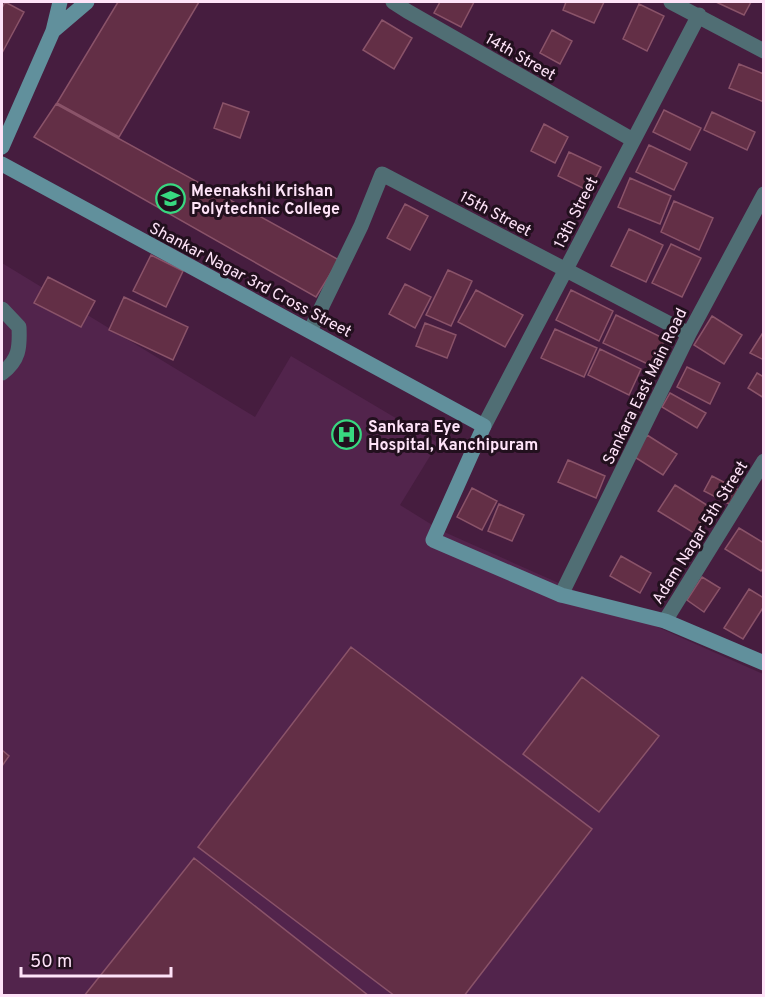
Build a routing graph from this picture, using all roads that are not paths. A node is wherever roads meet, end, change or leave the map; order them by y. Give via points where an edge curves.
1 (60, 2) edge
2 (87, 2) edge
3 (393, 2) edge
4 (671, 2) edge
5 (699, 15) junction
6 (53, 31) junction
7 (764, 51) edge
8 (633, 140) junction
9 (2, 147) edge
10 (2, 164) edge
11 (764, 194) edge
12 (566, 270) junction
13 (2, 309) edge
14 (310, 331) junction
15 (689, 334) junction
16 (2, 374) edge
17 (484, 426) junction
18 (764, 461) edge
19 (561, 595) junction
20 (665, 621) junction
21 (764, 663) edge

1 - 6 street
2 - 6 street
3 - 8 street, 14th Street
4 - 5 street
5 - 7 street
5 - 8 street, 13th Street
6 - 9 street
8 - 12 street, 13th Street
10 - 14 street, Shankar Nagar 3rd Cross Street
11 - 15 street, Sankara East Main Road
12 - 14 street, 15th Street via 382,174
12 - 15 street, 15th Street
12 - 17 street, 13th Street
13 - 16 street via 19,327 20,347 12,365
14 - 17 street, Shankar Nagar 3rd Cross Street
15 - 19 street, Sankara East Main Road
17 - 19 street via 433,540
18 - 20 street, Adam Nagar 5th Street
19 - 20 street
20 - 21 street

